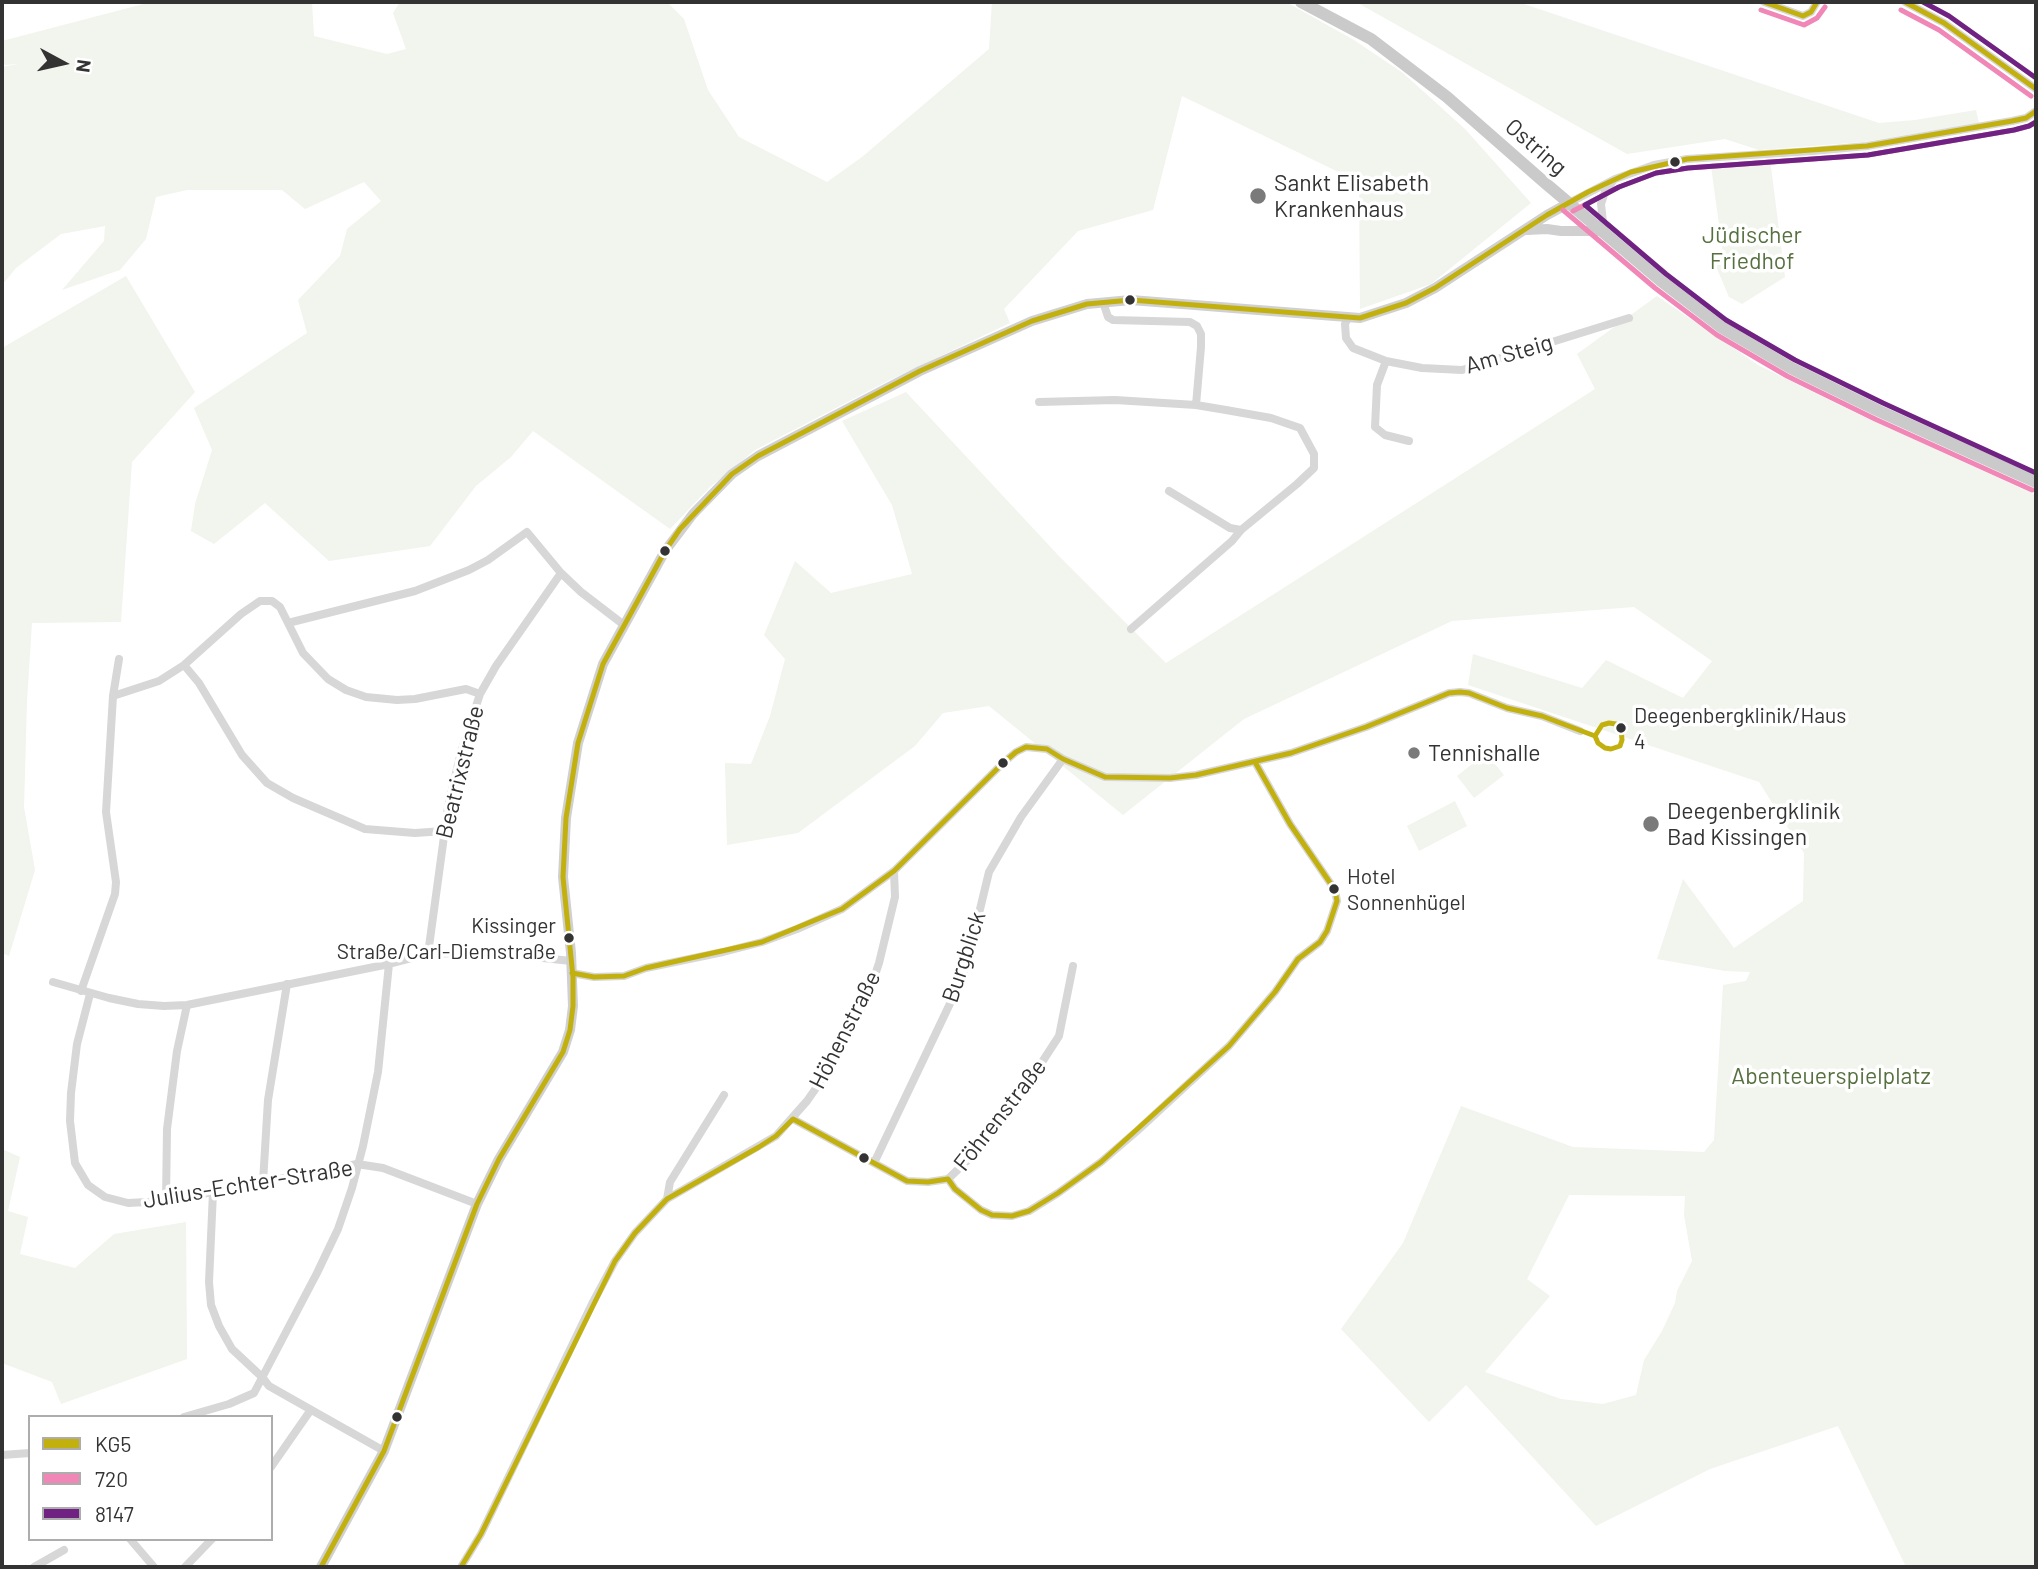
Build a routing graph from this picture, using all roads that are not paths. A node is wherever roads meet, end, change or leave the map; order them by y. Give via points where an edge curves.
1 (1301, 2) edge
2 (1764, 2) edge
3 (1817, 2) edge
4 (1905, 2) edge
5 (2036, 89) edge
6 (2036, 111) edge
7 (1615, 179) junction
8 (1569, 203) junction
9 (1524, 230) junction
10 (1604, 231) junction
11 (1103, 302) junction
12 (1629, 317) dead end
13 (1348, 318) junction
14 (1386, 361) junction
15 (1039, 402) dead end
16 (1196, 405) junction
17 (1409, 441) dead end
18 (2036, 482) edge
19 (1169, 491) dead end
20 (1241, 530) junction
21 (561, 573) junction
22 (288, 623) junction
23 (624, 625) junction
24 (1131, 629) dead end
25 (119, 659) dead end
26 (184, 665) junction
27 (480, 694) junction
28 (113, 696) junction
29 (1580, 731) dead end
30 (1063, 759) junction
31 (1255, 762) junction
32 (444, 831) junction
33 (894, 871) junction
34 (428, 954) junction
35 (390, 964) junction
36 (1073, 966) dead end
37 (572, 967) junction
38 (52, 982) dead end
39 (287, 985) junction
40 (85, 992) junction
41 (187, 1004) junction
42 (724, 1095) dead end
43 (793, 1119) junction
44 (874, 1163) junction
45 (357, 1164) junction
46 (948, 1179) junction
47 (263, 1182) junction
48 (213, 1192) junction
49 (667, 1199) junction
50 (166, 1201) junction
51 (477, 1204) junction
52 (262, 1377) junction
53 (310, 1411) junction
54 (191, 1415) edge
55 (384, 1451) junction
56 (28, 1453) edge
57 (2, 1455) edge
58 (273, 1464) edge
59 (133, 1541) edge
60 (210, 1541) edge
61 (64, 1550) dead end
62 (34, 1567) edge
63 (154, 1567) edge
64 (185, 1567) edge
65 (321, 1567) edge
66 (461, 1567) edge

1 - 8 main road, Ostring via 1382,47
2 - 3 street via 1803,16
4 - 5 street via 1944,23
6 - 7 street via 2012,121 1867,146 1687,159
7 - 8 street
7 - 10 street via 1601,204
8 - 9 street
8 - 10 main road, Ostring
9 - 10 street
9 - 13 street via 1406,303
10 - 18 main road, Ostring via 1721,327 1791,368
11 - 13 street via 1131,300
11 - 16 street via 1112,320 1197,326 1201,347
11 - 23 street via 1032,321 920,371 758,456 732,474 680,529
12 - 14 street, Am Steig via 1462,370
13 - 14 street, Am Steig via 1346,338 1353,348
14 - 17 street via 1377,385 1375,427 1385,435
15 - 16 street
16 - 20 street via 1293,424 1314,454 1314,468
19 - 20 street
20 - 24 street
21 - 22 street via 527,532 458,575 415,591
21 - 23 street
21 - 27 street, Beatrixstraße
22 - 26 street via 280,607 260,600
22 - 27 street via 303,653 346,690 397,700 466,689
23 - 37 street via 588,704 573,766 563,877
25 - 28 street, Julius-Echter-Straße
26 - 28 street via 159,681
26 - 32 street via 242,755 267,783 365,829 415,834
27 - 32 street, Beatrixstraße via 461,752
28 - 40 street, Julius-Echter-Straße via 106,812 115,894
29 - 31 street via 1469,694 1449,693 1366,727
30 - 31 street via 1105,777 1170,778
30 - 33 street via 1035,747 1016,752
30 - 44 street, Burgblick via 989,872 960,981
31 - 46 street via 1335,890 1337,901 1320,942 1298,959 1229,1045 1137,1131 1058,1193 1028,1211 992,1215
32 - 34 street, Beatrixstraße
33 - 37 street via 842,909 762,942 624,975 594,977
33 - 43 street, Höhenstraße via 895,897 868,996 830,1068
34 - 35 street
34 - 37 street via 487,952
35 - 39 street
35 - 45 street via 377,1072
36 - 46 street, Föhrenstraße via 1059,1036 1020,1097
37 - 51 street via 573,1006 563,1052
38 - 40 street
39 - 41 street
39 - 47 street via 268,1100
40 - 41 street via 138,1004
40 - 50 street, Julius-Echter-Straße via 71,1093 75,1163 88,1185 104,1197 128,1203
41 - 50 street via 167,1129
42 - 49 street, Höhenstraße via 670,1182
43 - 44 street, Föhrenstraße
43 - 49 street, Höhenstraße via 759,1147
44 - 46 street, Föhrenstraße via 907,1181
45 - 47 street, Julius-Echter-Straße
45 - 51 street, Julius-Echter-Straße via 383,1168
45 - 52 street via 338,1229
47 - 48 street, Julius-Echter-Straße
48 - 50 street, Julius-Echter-Straße
48 - 52 street via 211,1304 232,1349
49 - 66 street, Höhenstraße via 615,1261
51 - 55 street
52 - 53 street via 269,1387
52 - 54 street via 254,1393
53 - 55 street
53 - 58 street
55 - 65 street
56 - 57 street
59 - 63 street
60 - 64 street
61 - 62 street

